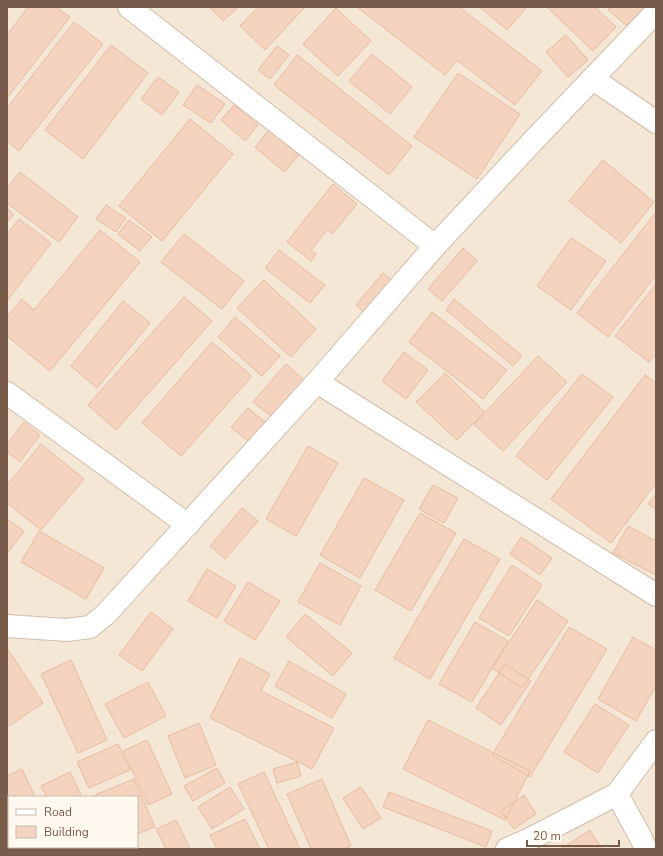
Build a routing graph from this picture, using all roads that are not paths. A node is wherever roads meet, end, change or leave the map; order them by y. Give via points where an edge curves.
1 (129, 7) edge
2 (656, 12) edge
3 (592, 79) junction
4 (656, 122) edge
5 (435, 246) junction
6 (318, 382) junction
7 (7, 393) edge
8 (188, 525) junction
9 (656, 595) edge
10 (7, 626) edge
11 (656, 741) edge
12 (617, 794) junction
13 (507, 849) edge
14 (646, 849) edge

1 - 5 street
2 - 3 street
3 - 4 street
3 - 5 street
5 - 6 street
6 - 8 street
6 - 9 street
7 - 8 street
8 - 10 street via 106,614 90,627 67,630
11 - 12 street
12 - 13 street
12 - 14 street

